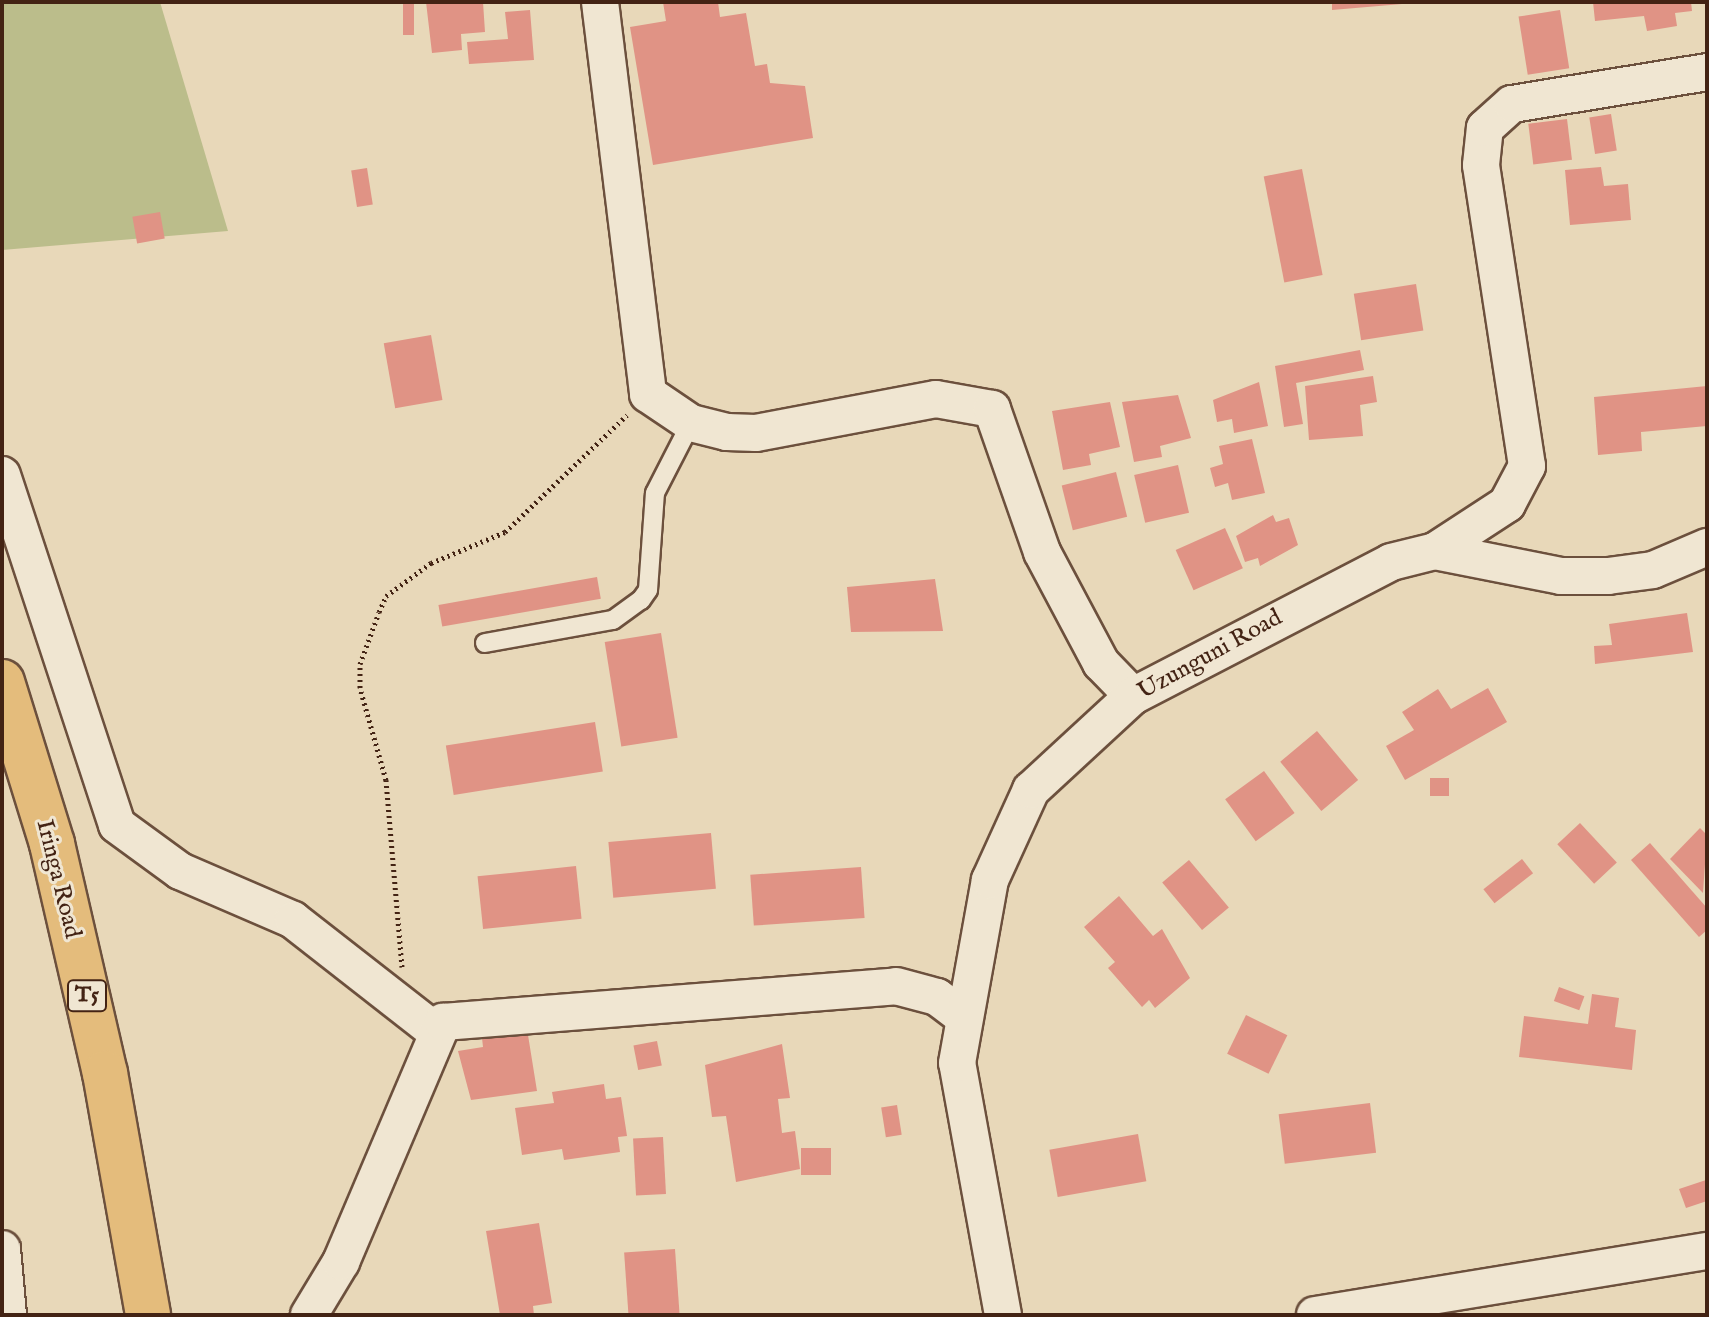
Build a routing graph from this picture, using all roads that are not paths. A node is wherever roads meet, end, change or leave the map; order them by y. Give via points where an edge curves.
1 (600, 2) edge
2 (1707, 72) edge
3 (691, 423) junction
4 (2, 475) edge
5 (1707, 547) edge
6 (1435, 551) junction
7 (485, 643) dead end
8 (2, 682) edge
9 (1133, 696) junction
10 (961, 1015) junction
11 (434, 1030) junction
12 (2, 1249) edge
13 (1707, 1251) edge
14 (8, 1315) edge
15 (148, 1315) edge
16 (309, 1315) edge
17 (1003, 1315) edge
18 (1315, 1315) edge

1 - 3 street via 648,394
2 - 6 street, Uzunguni Road via 1512,104 1485,128 1481,165 1527,466 1507,504
3 - 7 lane via 655,493 648,590 641,600 613,620
3 - 9 street via 756,433 936,399 992,409 1042,552 1101,663
4 - 11 street via 117,825 180,871 293,920 406,1003
5 - 6 street via 1653,570 1608,576 1561,576
6 - 9 street, Uzunguni Road via 1350,580
8 - 15 highway, Iringa Road / T5 via 52,844 105,1073
9 - 10 street, Uzunguni Road via 1031,790 1005,833
10 - 11 street via 937,997 896,986 466,1015
10 - 17 street, Uzunguni Road via 961,1113
11 - 16 street via 389,1156
12 - 14 street
13 - 18 street

